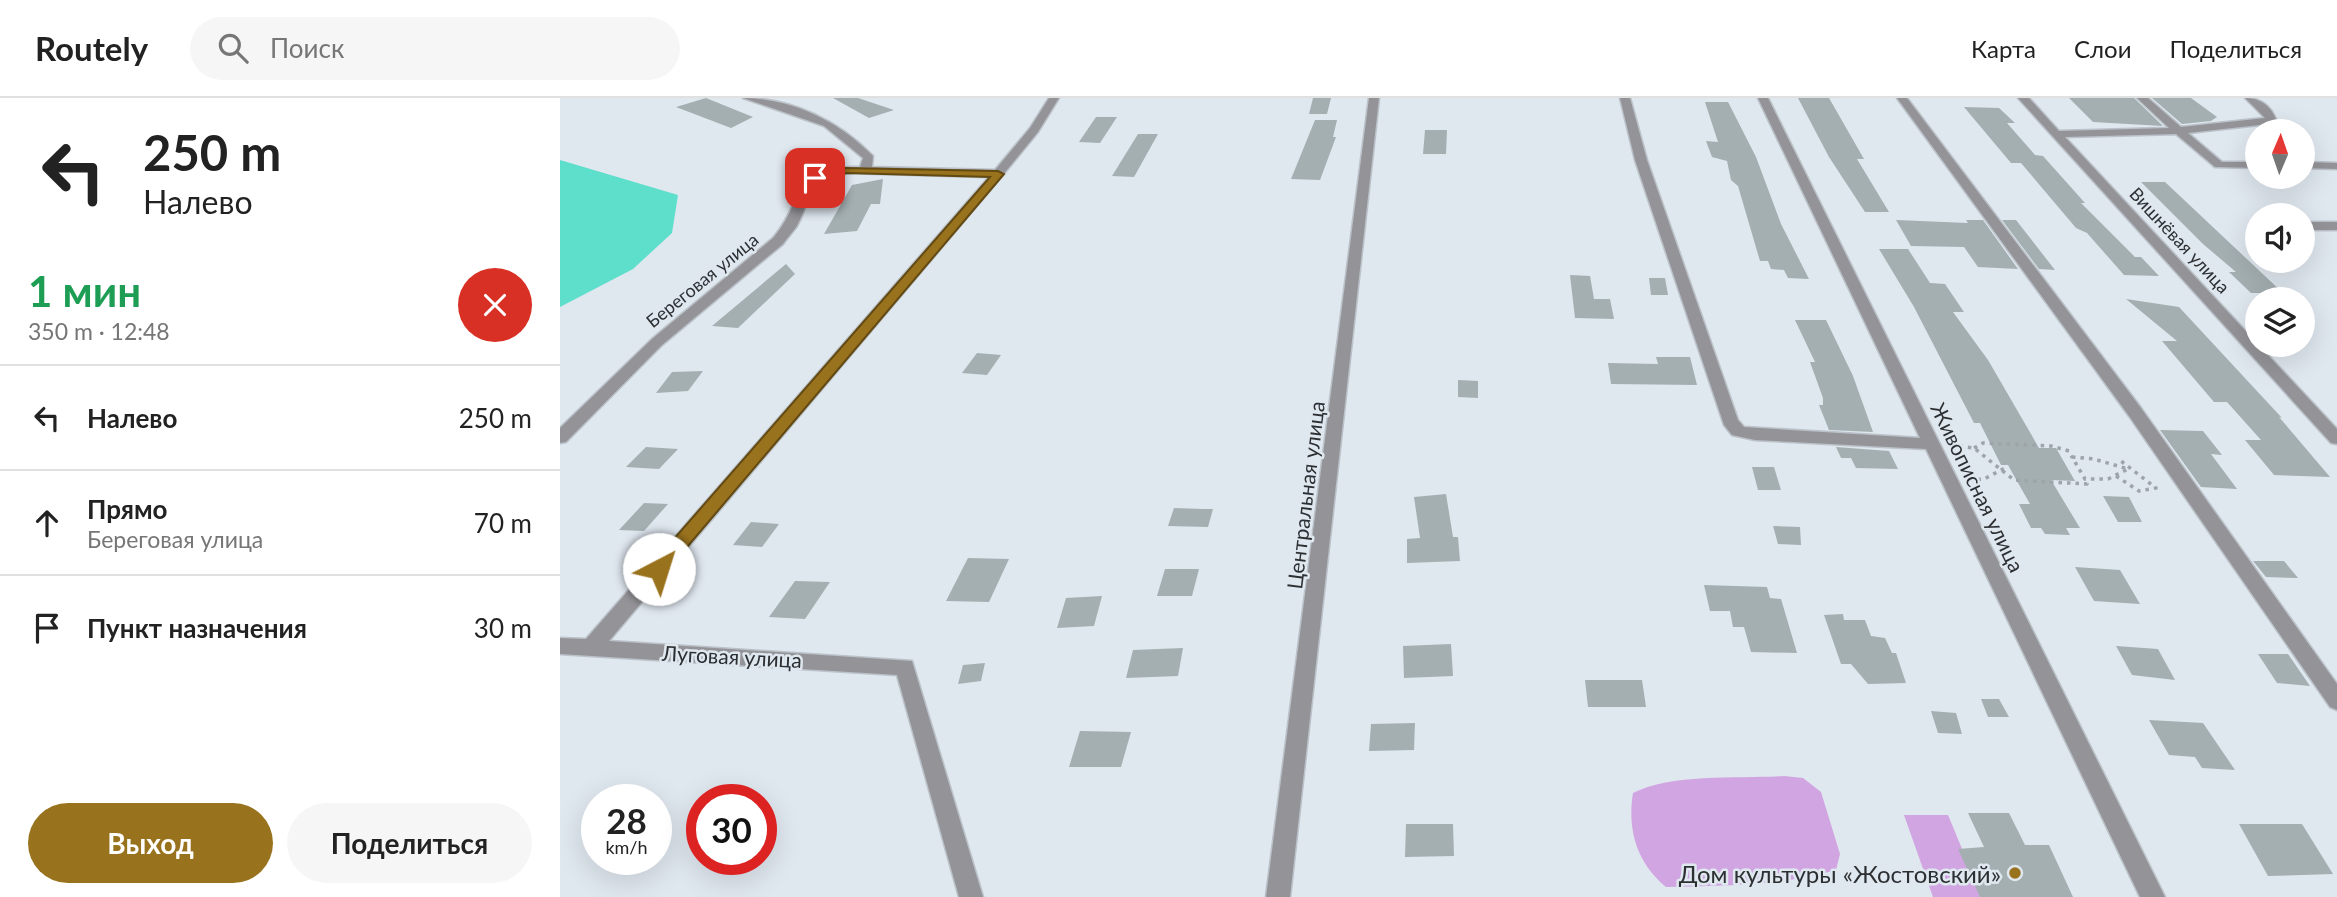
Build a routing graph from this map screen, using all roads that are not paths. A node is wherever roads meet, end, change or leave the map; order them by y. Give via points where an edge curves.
1 (748, 98) edge
2 (1055, 98) edge
3 (1374, 98) edge
4 (1625, 98) edge
5 (1763, 98) edge
6 (1902, 98) edge
7 (2023, 98) edge
8 (2142, 98) edge
9 (2250, 98) edge
10 (2179, 131) junction
11 (2056, 134) junction
12 (2245, 165) edge
13 (2315, 165) edge
14 (2337, 166) edge
15 (865, 170) junction
16 (998, 174) junction
17 (2315, 226) edge
18 (2337, 226) edge
19 (560, 438) edge
20 (2337, 439) edge
21 (1931, 444) junction
22 (560, 646) edge
23 (590, 648) junction
24 (2337, 701) edge
25 (971, 897) edge
26 (1278, 897) edge
27 (2153, 897) edge

1 - 15 street via 840,128 869,158
2 - 16 street
3 - 26 street, Центральная улица
4 - 21 street via 1645,173 1730,421 1738,431
5 - 21 street, Живописная улица
6 - 24 street via 2136,412
7 - 11 street, Вишнёвая улица
8 - 10 street
9 - 10 street via 2271,119
10 - 11 street
10 - 12 street via 2218,164
11 - 20 street, Вишнёвая улица
13 - 14 street
15 - 16 street, Береговая улица
15 - 19 street, Береговая улица via 836,170 808,183 786,234 657,342
16 - 23 street
17 - 18 street
21 - 27 street, Живописная улица
22 - 23 street, Луговая улица
23 - 25 street, Луговая улица via 905,667

